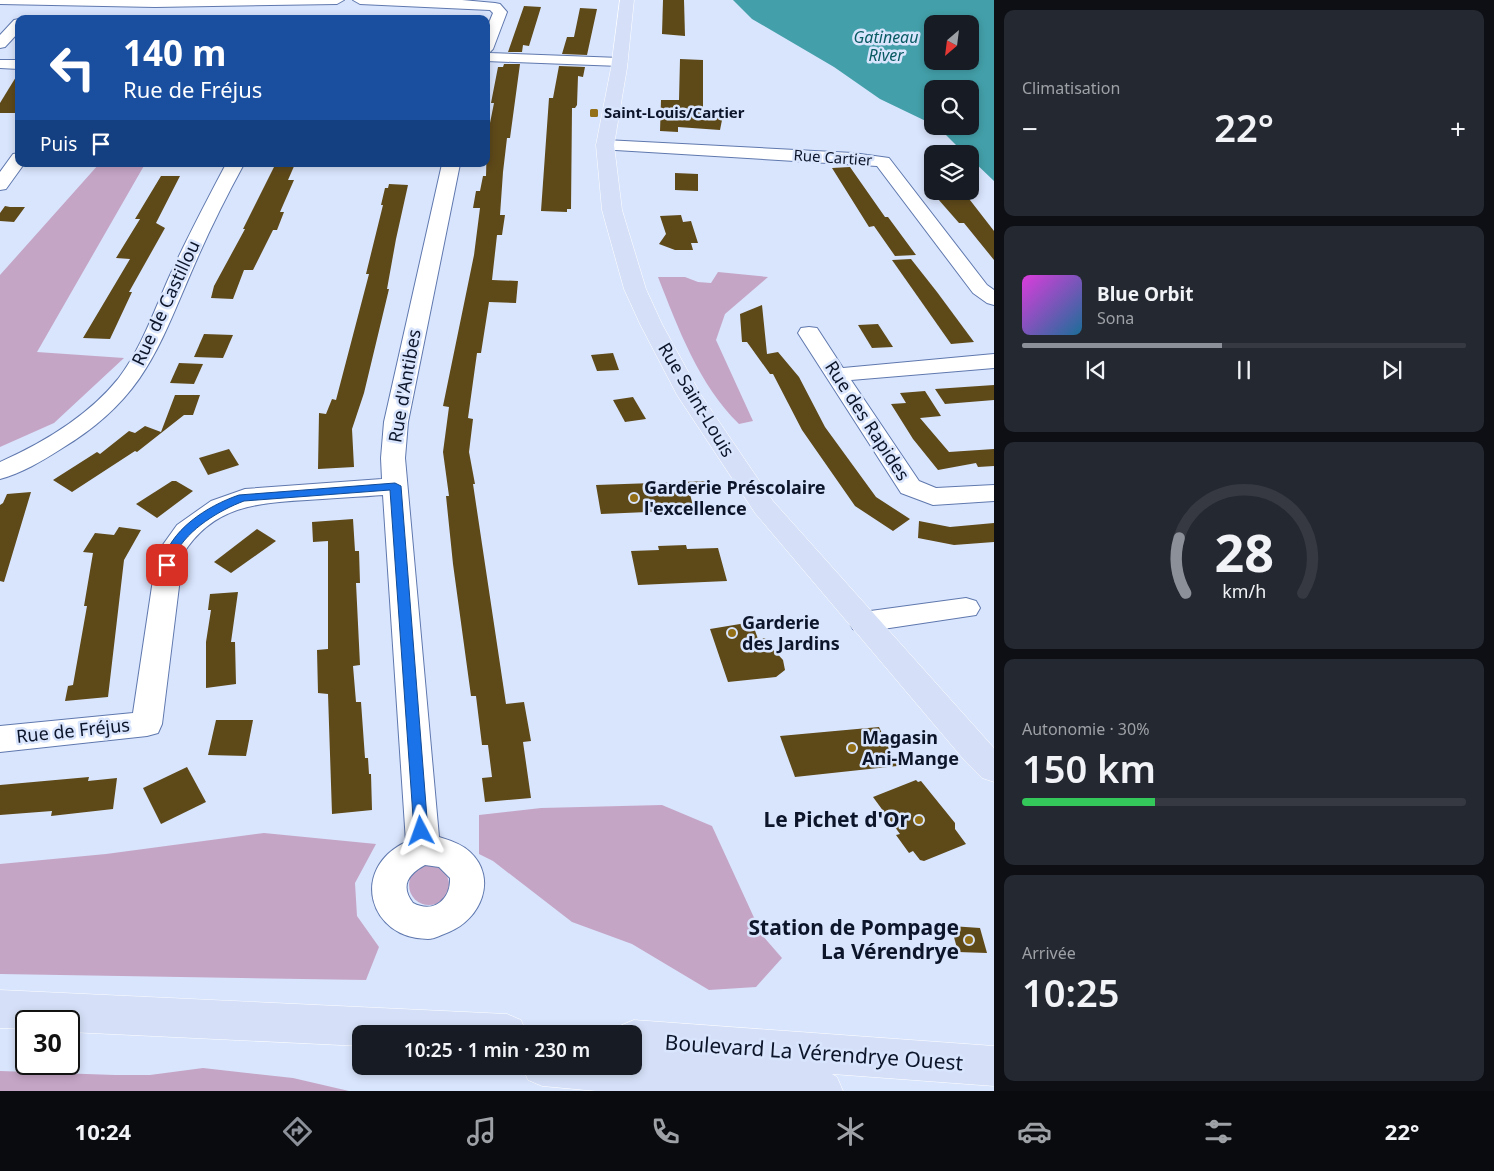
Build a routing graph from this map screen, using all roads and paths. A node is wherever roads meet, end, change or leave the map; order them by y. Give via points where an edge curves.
1 (0, 0) edge
2 (337, 0) edge
3 (360, 0) edge
4 (628, 0) edge
5 (39, 1) edge
6 (27, 15) edge
7 (15, 27) edge
8 (490, 38) edge
9 (0, 44) edge
10 (490, 56) edge
11 (620, 62) junction
12 (0, 64) edge
13 (15, 65) edge
14 (605, 145) junction
15 (15, 164) edge
16 (233, 167) edge
17 (450, 167) edge
18 (0, 185) edge
19 (994, 299) edge
20 (809, 333) dead end
21 (994, 361) edge
22 (837, 375) junction
23 (0, 471) edge
24 (395, 486) junction
25 (994, 493) edge
26 (966, 608) dead end
27 (863, 622) junction
28 (0, 739) edge
29 (990, 761) edge
30 (422, 850) dead end
31 (0, 1009) edge
32 (21, 1010) edge
33 (80, 1013) edge
34 (80, 1014) edge
35 (352, 1026) edge
36 (642, 1040) edge
37 (642, 1041) edge
38 (352, 1043) edge
39 (994, 1048) edge
40 (994, 1066) edge
41 (642, 1075) edge
42 (823, 1091) edge

1 - 5 street
2 - 5 street
3 - 8 street via 495,7 500,12
4 - 11 main road, Rue Saint-Louis
5 - 6 street
7 - 9 street
10 - 11 street
11 - 14 main road, Rue Saint-Louis
12 - 13 street
14 - 19 street, Rue Cartier via 883,162 980,289
14 - 27 main road, Rue Saint-Louis via 612,210 635,289 669,360 764,507
15 - 18 street
16 - 23 street, Rue de Castillou via 200,230 141,362 115,396 81,426
17 - 24 street, Rue d'Antibes via 396,422
20 - 22 street, Rue des Rapides
21 - 22 street
22 - 25 street, Rue des Rapides via 910,487 933,498
24 - 28 street, Rue de Fréjus via 258,496 243,498 218,509 186,531 170,553 147,724
24 - 30 street, Rue d'Antibes
26 - 27 street
27 - 29 main road, Rue Saint-Louis
31 - 32 main road
33 - 35 main road
34 - 38 main road
36 - 39 main road
37 - 40 main road, Boulevard La Vérendrye Ouest
41 - 42 main road, Boulevard La Vérendrye Ouest

